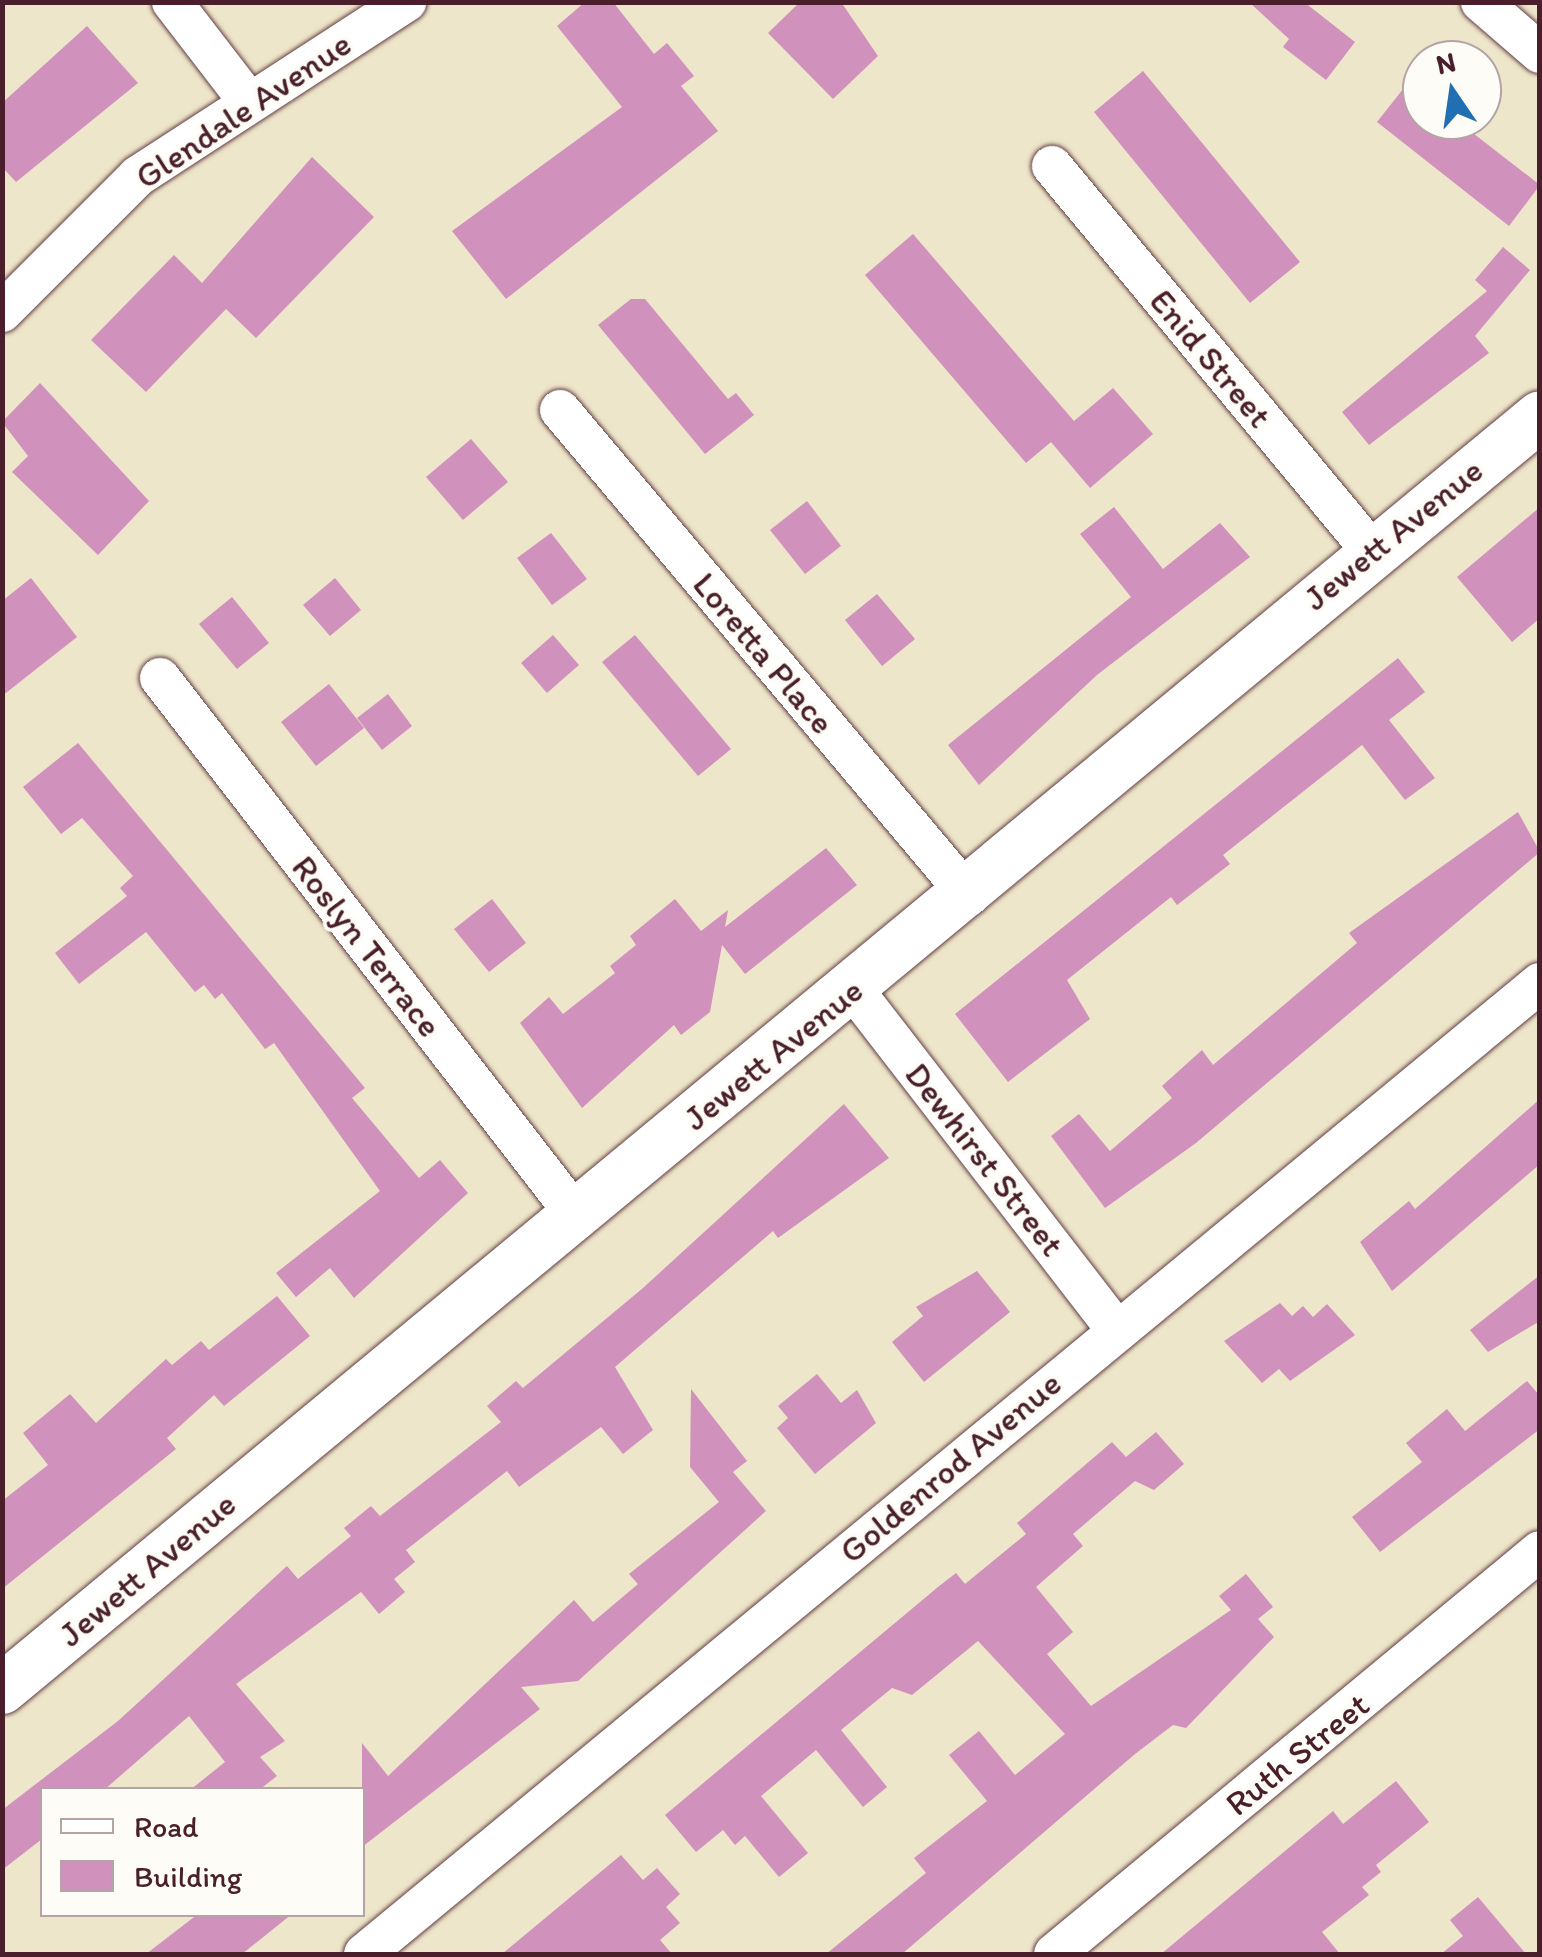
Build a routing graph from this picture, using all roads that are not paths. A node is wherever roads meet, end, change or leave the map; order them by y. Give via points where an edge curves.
1 (172, 2) edge
2 (406, 2) edge
3 (1480, 2) edge
4 (1540, 54) edge
5 (250, 102) junction
6 (1052, 166) dead end
7 (2, 312) edge
8 (560, 410) dead end
9 (1540, 416) edge
10 (1370, 549) junction
11 (160, 678) dead end
12 (969, 896) junction
13 (1540, 983) edge
14 (853, 989) junction
15 (575, 1214) junction
16 (1116, 1329) junction
17 (1540, 1551) edge
18 (2, 1689) edge
19 (364, 1954) edge
20 (1054, 1954) edge

1 - 5 street
2 - 5 street, Glendale Avenue
3 - 4 street
5 - 7 street, Glendale Avenue via 138,176
6 - 10 street, Enid Street
8 - 12 street, Loretta Place
9 - 10 main road, Jewett Avenue
10 - 12 main road, Jewett Avenue
11 - 15 street, Roslyn Terrace
12 - 14 main road, Jewett Avenue
13 - 16 street, Goldenrod Avenue
14 - 15 main road, Jewett Avenue
14 - 16 street, Dewhirst Street
15 - 18 main road, Jewett Avenue
16 - 19 street, Goldenrod Avenue
17 - 20 street, Ruth Street

